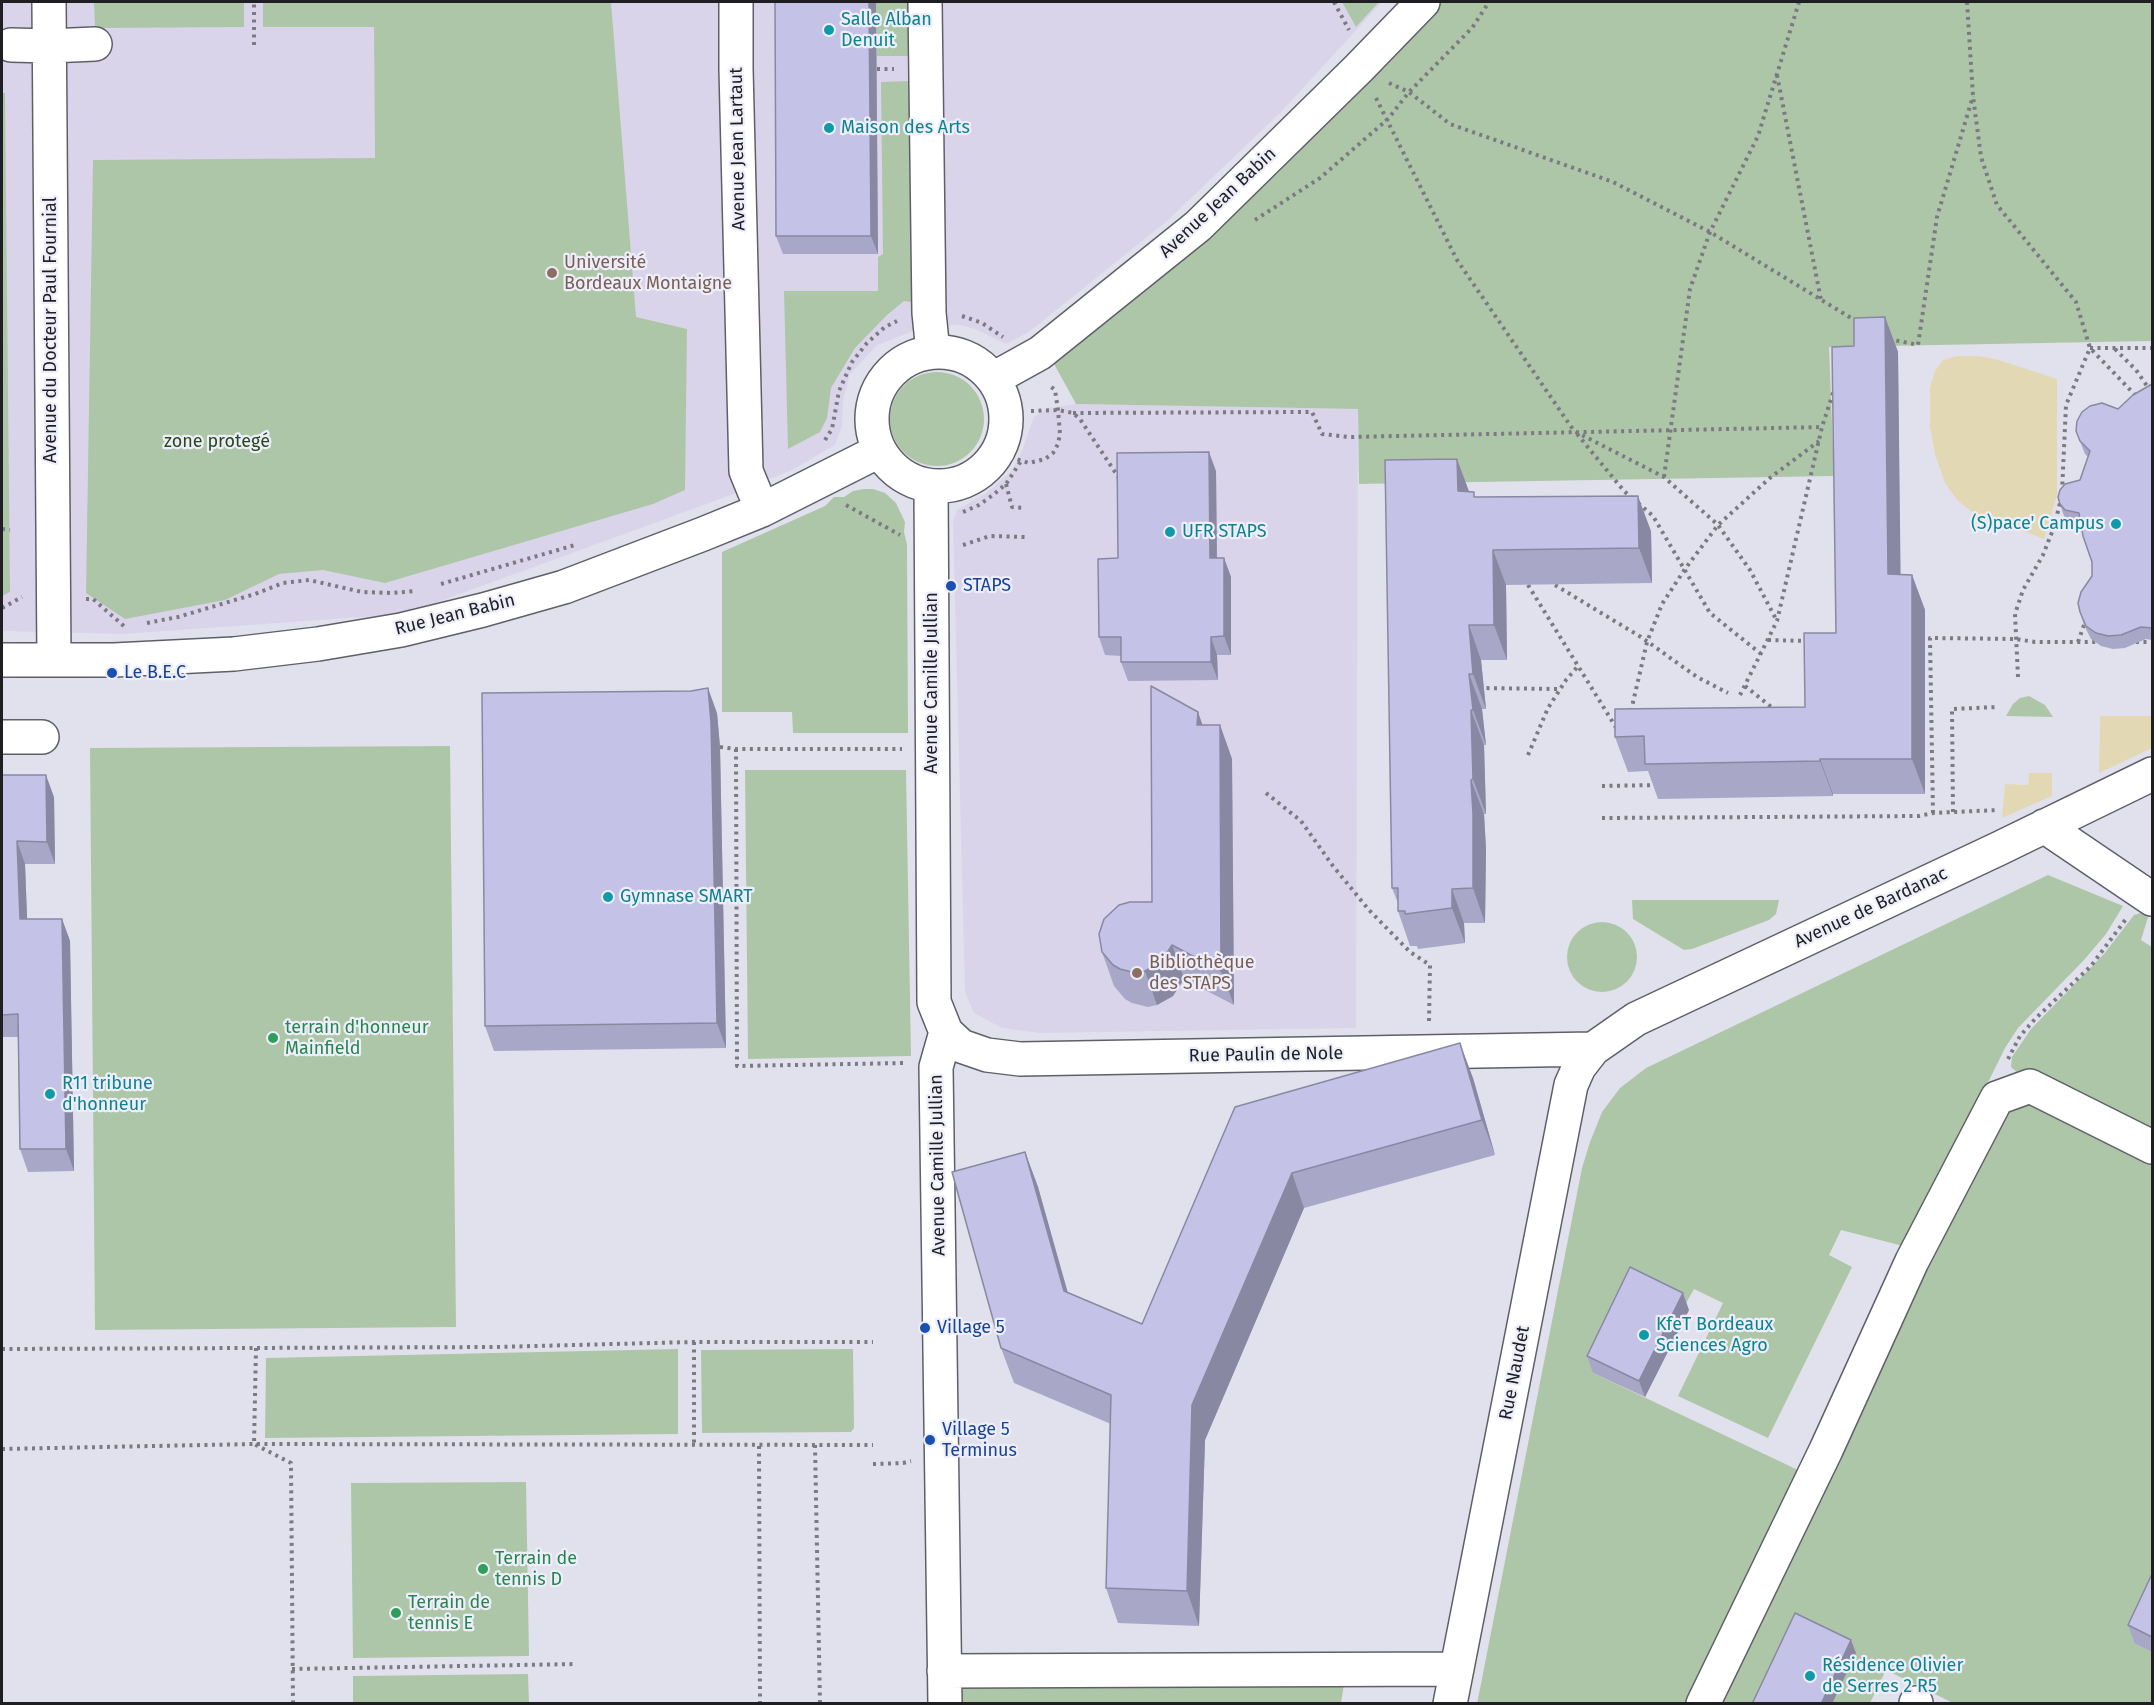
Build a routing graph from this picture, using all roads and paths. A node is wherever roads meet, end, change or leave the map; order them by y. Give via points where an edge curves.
1 (49, 2) edge
2 (254, 2) edge
3 (736, 2) edge
4 (926, 2) edge
5 (1423, 2) edge
6 (1489, 2) edge
7 (1799, 2) edge
8 (1967, 2) edge
9 (95, 44) dead end
10 (11, 45) dead end
11 (254, 45) dead end
12 (49, 46) junction
13 (1359, 68) junction
14 (1777, 74) junction
15 (1409, 92) junction
16 (1973, 96) junction
17 (1388, 118) junction
18 (1247, 225) dead end
19 (1710, 232) junction
20 (1821, 300) junction
21 (929, 313) junction
22 (1866, 327) edge
23 (1883, 338) edge
24 (2090, 348) junction
25 (2115, 348) junction
26 (2151, 348) edge
27 (933, 352) junction
28 (2152, 354) edge
29 (1026, 361) junction
30 (993, 379) junction
31 (1060, 382) dead end
32 (1835, 387) edge
33 (2152, 389) edge
34 (1054, 390) junction
35 (2152, 393) edge
36 (2137, 397) junction
37 (2131, 405) edge
38 (1058, 410) junction
39 (1031, 411) dead end
40 (1073, 413) junction
41 (1822, 427) junction
42 (1672, 430) junction
43 (1574, 431) junction
44 (1819, 440) junction
45 (818, 445) dead end
46 (879, 451) junction
47 (1008, 466) junction
48 (1664, 477) junction
49 (931, 486) junction
50 (1124, 487) edge
51 (1025, 508) dead end
52 (762, 510) junction
53 (958, 518) dead end
54 (1718, 525) junction
55 (2, 529) edge
56 (10, 530) dead end
57 (1025, 537) dead end
58 (577, 544) dead end
59 (932, 548) junction
60 (1685, 569) junction
61 (441, 584) dead end
62 (1528, 585) edge
63 (1555, 585) edge
64 (418, 590) dead end
65 (53, 596) junction
66 (2, 608) edge
67 (1776, 621) junction
68 (143, 624) dead end
69 (2084, 625) edge
70 (128, 628) dead end
71 (2016, 639) junction
72 (1767, 640) junction
73 (1813, 641) edge
74 (1647, 642) junction
75 (2078, 642) junction
76 (2096, 642) edge
77 (2135, 642) edge
78 (2152, 642) edge
79 (1761, 654) junction
80 (54, 659) junction
81 (2, 660) edge
82 (1579, 665) junction
83 (2018, 677) dead end
84 (1745, 686) junction
85 (1471, 687) edge
86 (1559, 689) junction
87 (1728, 693) dead end
88 (1740, 695) dead end
89 (1998, 707) dead end
90 (1781, 714) edge
91 (1629, 717) edge
92 (1617, 730) edge
93 (2, 737) edge
94 (42, 737) dead end
95 (720, 747) dead end
96 (736, 749) junction
97 (932, 749) junction
98 (1528, 755) dead end
99 (2152, 774) edge
100 (1658, 785) edge
101 (1602, 786) dead end
102 (1266, 793) dead end
103 (1998, 810) dead end
104 (1933, 813) junction
105 (1953, 813) junction
106 (1602, 818) dead end
107 (2044, 826) junction
108 (2140, 908) edge
109 (946, 1032) junction
110 (1593, 1049) junction
111 (1428, 1052) junction
112 (936, 1067) junction
113 (1997, 1098) junction
114 (2152, 1147) edge
115 (694, 1342) junction
116 (873, 1342) dead end
117 (256, 1348) junction
118 (2, 1349) edge
119 (254, 1444) junction
120 (815, 1445) junction
121 (873, 1445) dead end
122 (694, 1446) junction
123 (759, 1446) junction
124 (2, 1449) edge
125 (577, 1664) dead end
126 (292, 1669) junction
127 (1457, 1669) junction
128 (944, 1671) junction
129 (293, 1704) edge
130 (760, 1704) edge
131 (820, 1704) edge
132 (945, 1704) edge
133 (1450, 1704) edge
134 (1703, 1704) edge

1 - 12 street, Avenue du Docteur Paul Fournial
2 - 11 path
3 - 52 street, Avenue Jean Lartaut via 746,471
4 - 21 street
5 - 13 street, Avenue Jean Babin
6 - 15 path via 1472,28
7 - 14 path
8 - 16 path
9 - 12 street
10 - 12 street
12 - 65 street, Avenue du Docteur Paul Fournial
13 - 15 path
13 - 29 street, Avenue Jean Babin via 1198,226
14 - 19 path via 1758,136
14 - 20 path
15 - 17 path
15 - 19 path via 1450,124 1613,182
16 - 23 path via 1936,217 1918,345
16 - 24 path via 1981,158 1997,205 2076,302
17 - 18 path via 1320,178
17 - 43 path via 1457,260
19 - 20 path
19 - 42 path via 1690,290
20 - 22 path
21 - 27 street
21 - 29 path via 982,323 999,333
21 - 45 path via 906,315 867,343 842,383 832,429
24 - 25 path
24 - 36 path
24 - 71 path via 2066,405 2058,513 2015,614
25 - 26 path
25 - 35 path
26 - 28 path
27 - 30 street via 956,354 976,363
27 - 46 street via 912,358 893,370 879,387 872,408 872,430
29 - 30 street, Avenue Jean Babin
29 - 34 path
30 - 47 street via 1006,416
31 - 34 path
32 - 41 path
33 - 36 path
34 - 38 path
36 - 37 path
38 - 39 path
38 - 40 path
38 - 47 path via 1060,434 1053,453 1038,462
40 - 43 path via 1312,412 1322,434 1349,437
40 - 50 path
41 - 42 path
41 - 44 path
42 - 43 path
42 - 48 path
43 - 48 path
43 - 60 path via 1624,491 1653,516
44 - 54 path
44 - 67 path
46 - 49 street via 892,468 910,480
46 - 52 street, Rue Jean Babin
47 - 49 street via 985,468 950,485
47 - 51 path via 1012,507
47 - 53 path via 993,495
48 - 54 path
49 - 59 street, Avenue Camille Jullian
52 - 80 street, Rue Jean Babin via 564,587 401,630 234,654
54 - 60 path
54 - 67 path via 1750,570
55 - 56 path
57 - 59 path via 990,536 957,546
58 - 61 path
59 - 97 street, Avenue Camille Jullian
60 - 74 path via 1662,604
60 - 79 path via 1710,613
62 - 82 path
63 - 74 path
64 - 68 path via 362,592 309,580 283,583
65 - 66 path via 25,596
65 - 70 path via 93,599
65 - 80 street, Avenue du Docteur Paul Fournial
67 - 72 path
69 - 75 path
71 - 75 path
71 - 83 path
71 - 104 path via 1930,638
72 - 73 path
72 - 79 path
74 - 87 path
74 - 91 path
75 - 76 path
77 - 78 path
79 - 84 path
80 - 81 street, Rue Jean Babin
82 - 86 path
82 - 92 path
84 - 88 path
84 - 90 path
85 - 86 path
86 - 98 path
89 - 105 path via 1952,709
93 - 94 street
95 - 96 path
96 - 97 path
96 - 112 path via 737,1066 915,1062
97 - 109 street, Avenue Camille Jullian via 934,1002
99 - 107 street, Avenue de Bardanac
100 - 101 path
102 - 111 path via 1301,821 1369,910 1410,952 1430,965
103 - 105 path
104 - 105 path
104 - 106 path
107 - 108 street
107 - 110 street, Avenue de Bardanac via 1636,1019
108 - 113 path via 2091,966 2020,1036 2002,1071
109 - 111 street, Rue Paulin de Nole via 961,1046 987,1055 1020,1059
109 - 112 street, Avenue Camille Jullian
110 - 111 street, Rue Paulin de Nole
110 - 127 street, Rue Naudet via 1571,1085
112 - 128 street, Avenue Camille Jullian
113 - 114 street via 2030,1086
113 - 134 street via 1912,1262
115 - 116 path
115 - 117 path
115 - 122 path
117 - 118 path
117 - 119 path
119 - 122 path
119 - 124 path
119 - 126 path via 291,1463
120 - 121 path
120 - 123 path
120 - 131 path
122 - 123 path
123 - 130 path
125 - 126 path
126 - 129 path
127 - 128 street
127 - 133 street, Rue Naudet
128 - 132 street, Avenue Camille Jullian

